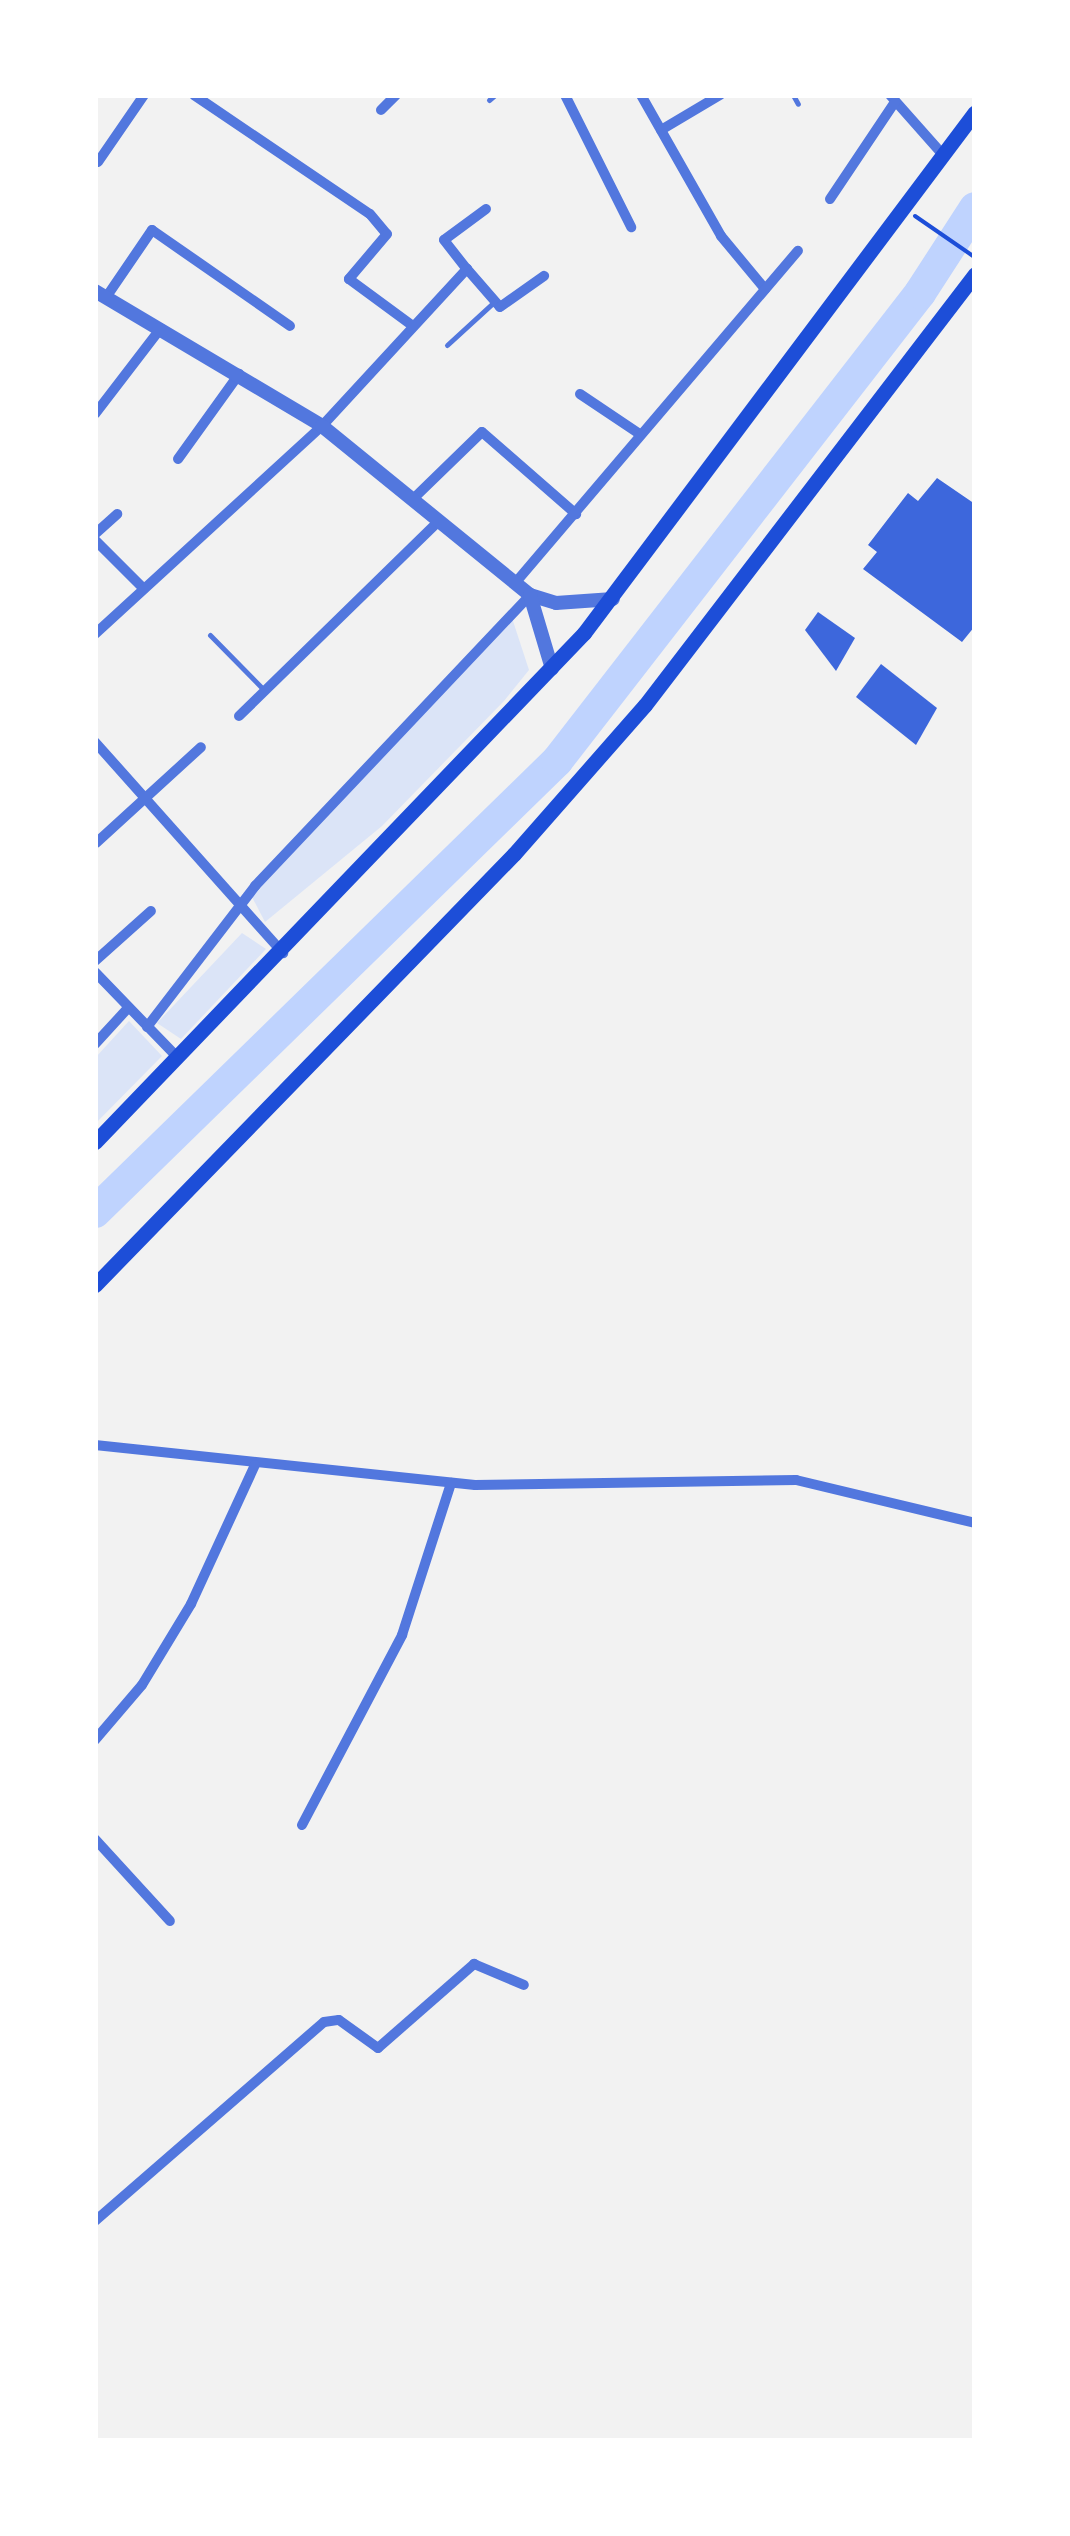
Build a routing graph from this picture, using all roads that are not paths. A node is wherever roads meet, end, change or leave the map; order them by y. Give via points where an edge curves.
1 (144, 95) edge
2 (194, 95) edge
3 (396, 95) edge
4 (564, 95) edge
5 (641, 95) edge
6 (720, 95) edge
7 (793, 95) edge
8 (892, 98) edge
9 (798, 104) dead end
10 (381, 110) dead end
11 (975, 112) edge
12 (661, 130) junction
13 (944, 156) junction
14 (98, 162) dead end
15 (830, 200) dead end
16 (486, 208) dead end
17 (631, 227) dead end
18 (798, 251) dead end
19 (466, 268) junction
20 (975, 274) edge
21 (544, 276) dead end
22 (765, 289) junction
23 (101, 293) edge
24 (495, 301) junction
25 (410, 324) junction
26 (290, 326) dead end
27 (162, 327) junction
28 (446, 344) dead end
29 (240, 373) junction
30 (580, 394) dead end
31 (95, 414) edge
32 (322, 426) junction
33 (641, 434) junction
34 (178, 459) dead end
35 (412, 500) junction
36 (117, 514) dead end
37 (576, 514) junction
38 (439, 521) junction
39 (95, 537) edge
40 (516, 582) junction
41 (144, 589) junction
42 (530, 595) junction
43 (613, 599) junction
44 (95, 634) edge
45 (210, 635) dead end
46 (552, 668) junction
47 (265, 691) junction
48 (239, 716) dead end
49 (95, 742) edge
50 (201, 747) dead end
51 (144, 799) junction
52 (96, 844) edge
53 (240, 908) junction
54 (150, 911) dead end
55 (284, 954) junction
56 (95, 961) edge
57 (95, 972) edge
58 (128, 1008) junction
59 (147, 1027) junction
60 (95, 1044) edge
61 (178, 1058) junction
62 (95, 1142) edge
63 (95, 1284) edge
64 (95, 1445) edge
65 (255, 1465) junction
66 (451, 1483) junction
67 (975, 1523) edge
68 (95, 1740) edge
69 (302, 1825) dead end
70 (95, 1839) edge
71 (170, 1920) dead end
72 (524, 1985) dead end
73 (95, 2220) edge

1 - 14 street
2 - 25 street via 370,214 387,234 349,279
3 - 10 street
4 - 17 street
5 - 12 street
6 - 12 street
7 - 9 lane
8 - 13 street
8 - 15 street
11 - 13 main road
12 - 22 street via 720,236
13 - 43 main road
16 - 19 street via 444,240
18 - 22 street
19 - 24 street
19 - 25 street
20 - 63 main road via 632,720
21 - 24 street via 500,307
22 - 33 street
23 - 26 street via 152,230
23 - 27 street
24 - 28 lane
25 - 32 street
27 - 29 street
27 - 31 street
29 - 32 street
29 - 34 street
30 - 33 street
32 - 35 street
32 - 41 street
33 - 37 street
35 - 37 street via 482,432
35 - 38 street
36 - 39 street
37 - 40 street
38 - 40 street
38 - 47 street
39 - 41 street
40 - 42 street
41 - 44 street
42 - 43 street via 568,604
42 - 46 street
42 - 53 street via 443,678
43 - 46 main road
45 - 47 lane
46 - 55 main road
47 - 48 street
49 - 51 street
50 - 51 street
51 - 52 street
51 - 53 street
53 - 55 street
53 - 59 street
54 - 56 street
55 - 61 main road
57 - 58 street
58 - 59 street
58 - 60 street
59 - 61 street
61 - 62 main road
64 - 65 street
65 - 66 street
65 - 68 street via 191,1604 142,1686
66 - 67 street via 796,1480
66 - 69 street via 402,1634
70 - 71 street
72 - 73 street via 474,1964 378,2048 339,2020 324,2022

